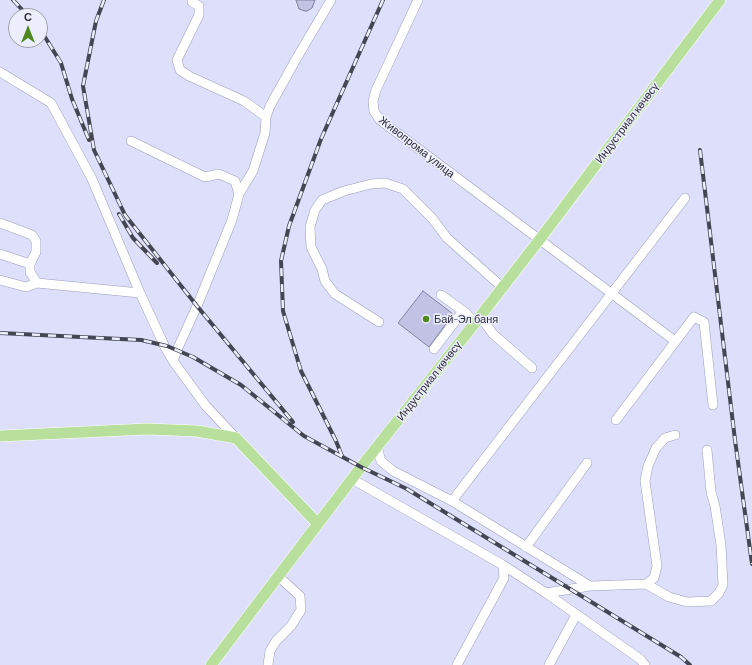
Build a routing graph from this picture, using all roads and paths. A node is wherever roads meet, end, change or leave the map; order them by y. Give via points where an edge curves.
1 (192, 0) edge
2 (331, 0) edge
3 (418, 0) edge
4 (720, 0) edge
5 (0, 72) edge
6 (266, 117) junction
7 (131, 141) dead end
8 (239, 194) junction
9 (685, 198) dead end
10 (0, 223) edge
11 (540, 239) junction
12 (0, 254) edge
13 (30, 264) junction
14 (0, 280) edge
15 (37, 283) junction
16 (502, 288) junction
17 (140, 293) junction
18 (612, 293) junction
19 (441, 295) dead end
20 (462, 311) junction
21 (478, 319) junction
22 (379, 322) dead end
23 (675, 341) junction
24 (434, 348) dead end
25 (173, 361) junction
26 (532, 368) dead end
27 (713, 405) dead end
28 (616, 420) dead end
29 (675, 435) dead end
30 (0, 436) edge
31 (236, 438) junction
32 (377, 447) junction
33 (708, 450) dead end
34 (587, 463) dead end
35 (352, 479) junction
36 (452, 501) junction
37 (318, 524) junction
38 (526, 547) junction
39 (503, 566) junction
40 (278, 576) junction
41 (646, 584) junction
42 (590, 586) junction
43 (546, 593) junction
44 (576, 615) junction
45 (211, 665) edge
46 (268, 665) edge
47 (457, 665) edge
48 (549, 665) edge
49 (646, 665) edge

1 - 6 street via 199,6 200,15 177,60 180,70 244,101
2 - 6 street via 295,60
3 - 11 street, Живопрома улица via 376,90 374,111 380,120
4 - 11 main road, Индустриал көчөсү
5 - 17 street via 51,104 92,179
6 - 8 street via 253,171
7 - 8 street via 204,177 219,174 235,181
8 - 25 street via 232,220
9 - 18 street
10 - 13 street via 32,235 36,241 36,252
11 - 16 main road, Индустриал көчөсү
11 - 18 street, Живопрома улица
12 - 13 street
13 - 15 street via 30,272
14 - 15 street via 26,287
15 - 17 street
16 - 21 main road, Индустриал көчөсү
16 - 22 street via 447,238 432,218 403,189 385,183 344,191 322,200 315,210 310,227 311,247 322,268 325,281 335,294
17 - 25 street
18 - 23 street, Живопрома улица
18 - 36 street
19 - 20 street
20 - 21 street
20 - 24 street
21 - 26 street
21 - 32 main road, Индустриал көчөсү
23 - 27 street via 694,317 704,322
23 - 28 street
25 - 31 street via 206,406
29 - 41 street via 665,438 656,448 645,481 657,566 654,578
30 - 31 main road via 146,429 197,431
31 - 37 main road
32 - 35 main road, Индустриал көчөсү
32 - 36 street via 381,461 393,471
33 - 41 street via 711,492 721,545 723,585 711,602 687,602 669,597
34 - 38 street
35 - 37 main road, Индустриал көчөсү
35 - 39 street
36 - 38 street
37 - 40 main road, Индустриал көчөсү
38 - 42 street
39 - 43 street
39 - 47 street via 504,578
40 - 45 main road, Индустриал көчөсү
40 - 46 street via 300,596 302,610 276,641 270,651
41 - 42 street
42 - 43 street
43 - 44 street
44 - 48 street
44 - 49 street

